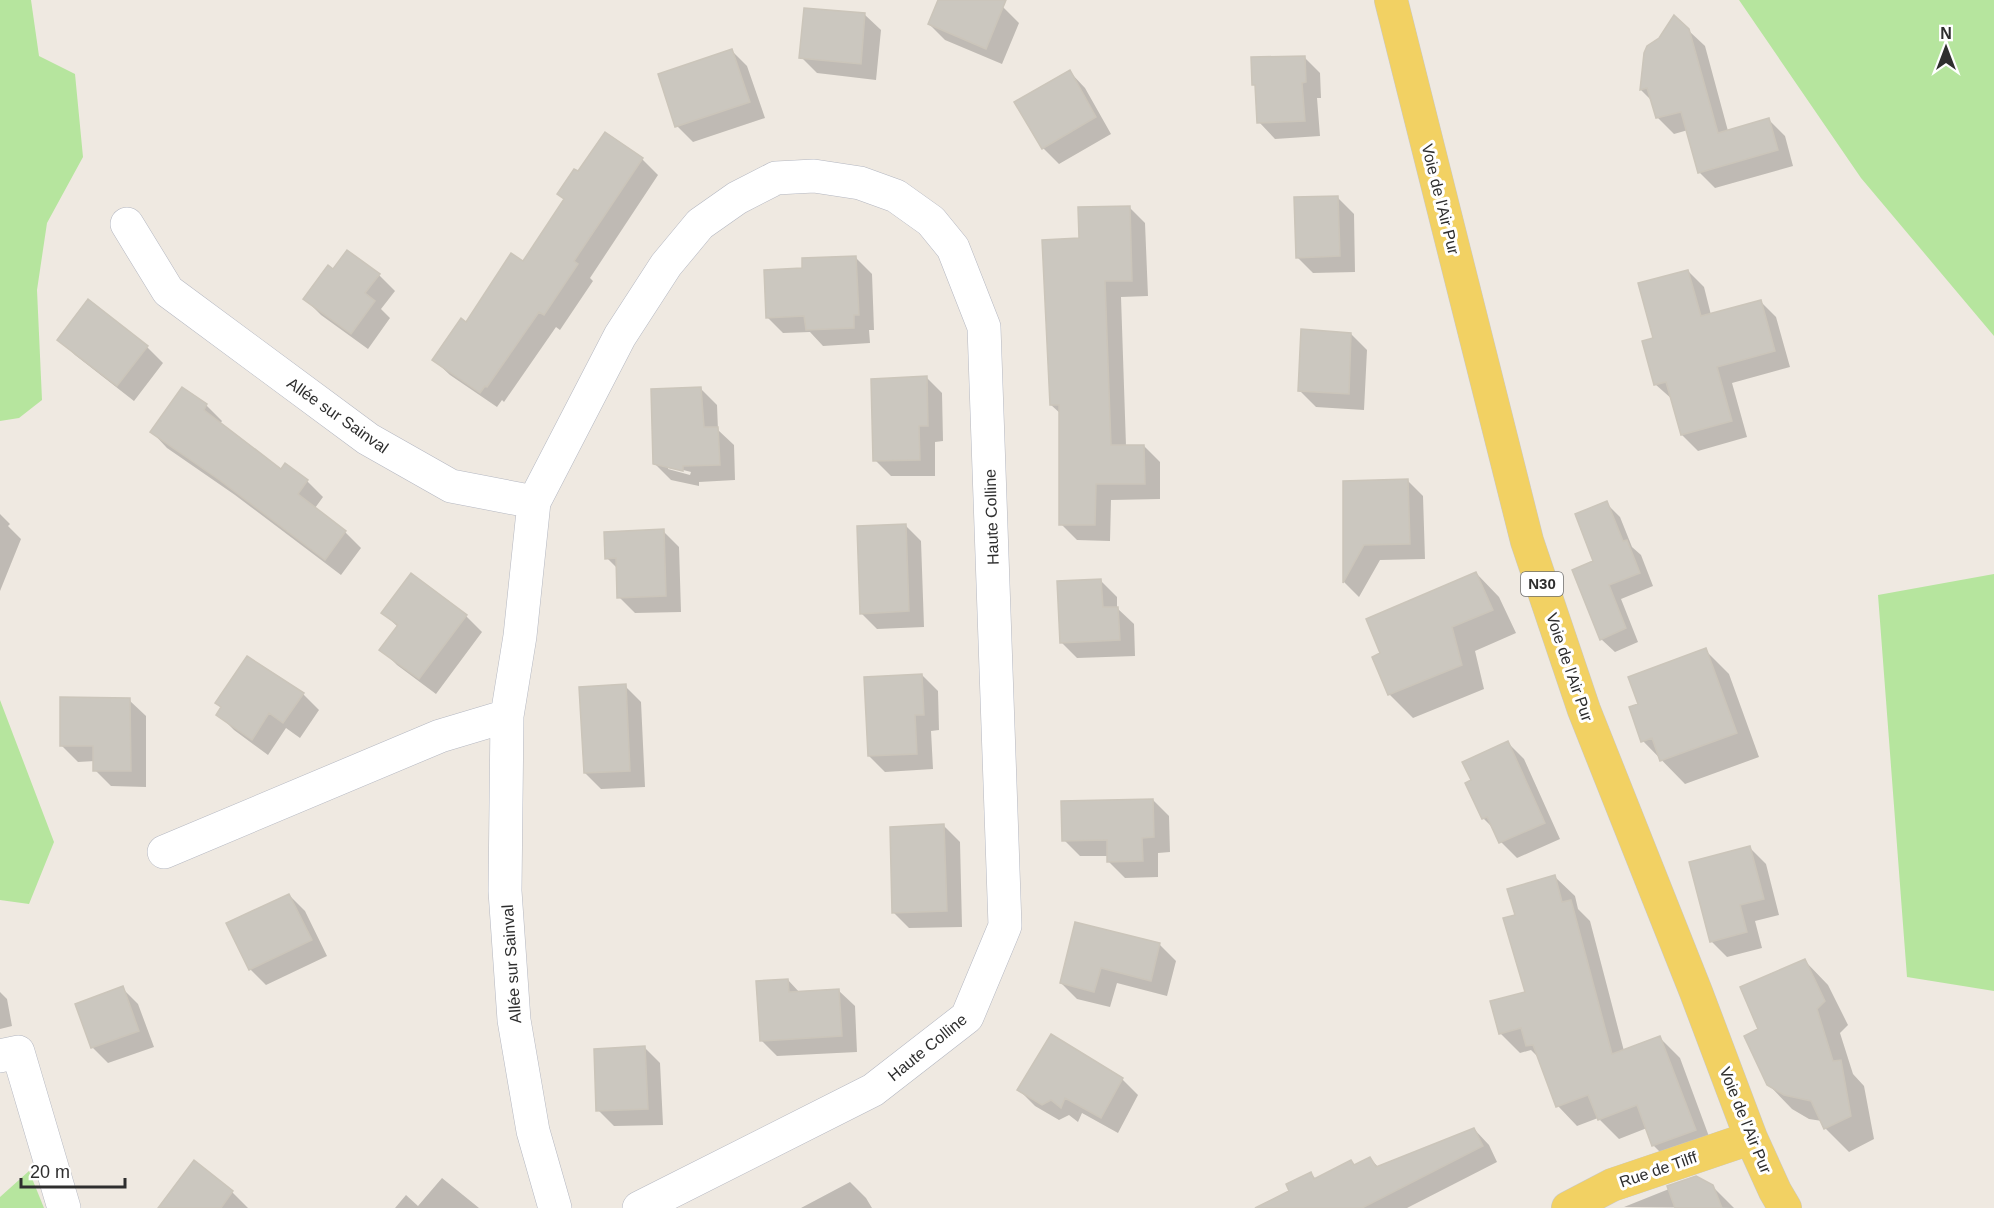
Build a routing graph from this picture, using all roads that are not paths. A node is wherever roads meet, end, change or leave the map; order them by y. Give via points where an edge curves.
1 (1391, 0) edge
2 (127, 224) dead end
3 (534, 502) junction
4 (507, 716) junction
5 (164, 852) dead end
6 (0, 1056) edge
7 (1751, 1138) junction
8 (64, 1208) edge
9 (555, 1208) edge
10 (639, 1208) edge
11 (1568, 1208) edge
12 (1785, 1208) edge

1 - 7 main road, Voie de l'Air Pur / N30 via 1527,542 1584,710
2 - 3 street, Allée sur Sainval via 168,291 368,439 451,486
3 - 4 street, Allée sur Sainval
3 - 10 street, Haute Colline via 620,336 666,265 700,224 737,198 776,178 814,176 860,183 896,196 931,221 953,248 984,327 1005,926 967,1017 873,1090
4 - 5 street via 440,736
4 - 9 street, Allée sur Sainval via 505,891 514,1020 533,1131
6 - 8 street via 18,1052
7 - 11 main road, Rue de Tilff via 1612,1185
7 - 12 main road, Voie de l'Air Pur / N30

